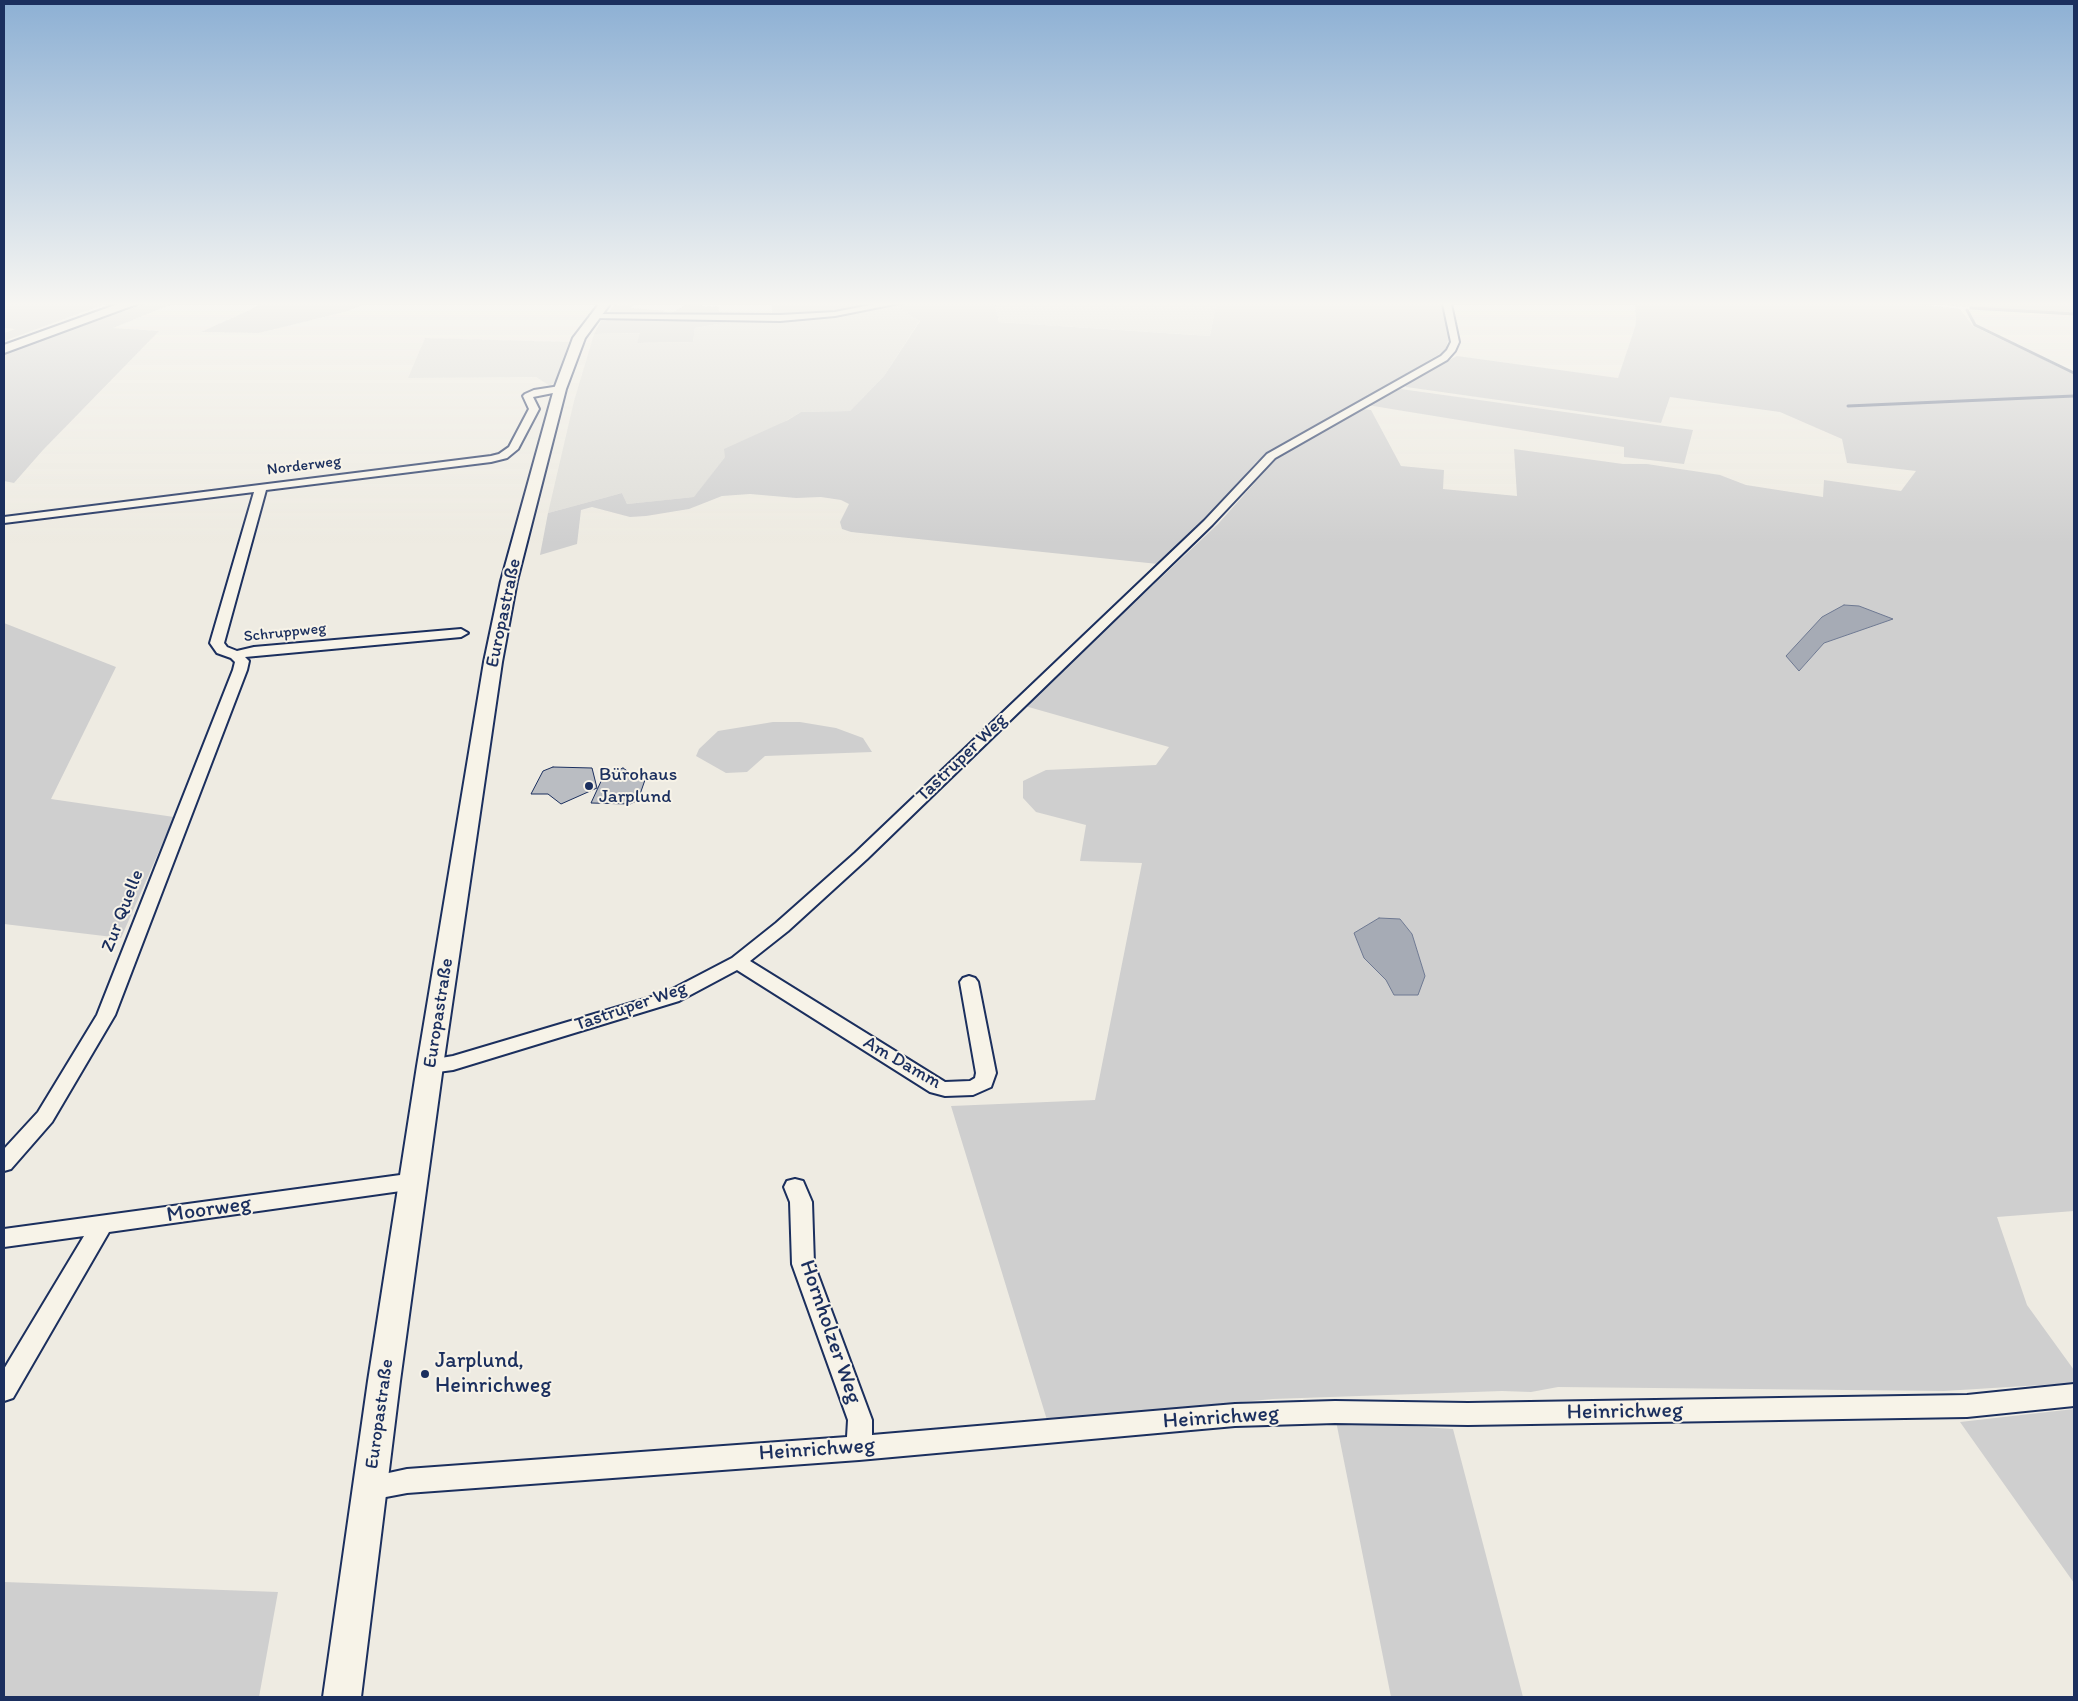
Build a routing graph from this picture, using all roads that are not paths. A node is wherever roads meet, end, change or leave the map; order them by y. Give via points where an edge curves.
1 (562, 383) edge
2 (1398, 383) edge
3 (560, 389) junction
4 (260, 488) junction
5 (4, 520) edge
6 (461, 633) dead end
7 (236, 655) junction
8 (738, 962) junction
9 (969, 982) dead end
10 (430, 1066) junction
11 (4, 1163) edge
12 (414, 1181) junction
13 (795, 1187) dead end
14 (102, 1225) junction
15 (4, 1238) edge
16 (4, 1390) edge
17 (2074, 1395) edge
18 (859, 1448) junction
19 (370, 1488) junction
20 (342, 1697) edge

1 - 3 main road, Europastraße
2 - 8 street, Tastruper Weg via 1271,456 1208,524 861,856
3 - 4 street, Norderweg via 534,392 528,396 534,409 513,449 503,456
3 - 10 main road, Europastraße via 509,581
4 - 5 street, Norderweg
4 - 7 street, Schruppweg via 217,643 222,650
6 - 7 street, Schruppweg
7 - 11 street, Zur Quelle via 242,661 240,670 106,1015 45,1117
8 - 9 street, Am Damm via 936,1087 945,1088 973,1088 984,1082 986,1073
8 - 10 street, Tastruper Weg via 672,997 453,1063
10 - 12 main road, Europastraße
12 - 14 street, Moorweg
12 - 19 main road, Europastraße
13 - 18 street, Hornholzer Weg via 801,1202 803,1264 860,1420
14 - 15 street, Moorweg
14 - 16 street
17 - 18 street, Heinrichweg via 1967,1406 1235,1415
18 - 19 street, Heinrichweg via 407,1481
19 - 20 main road, Europastraße

